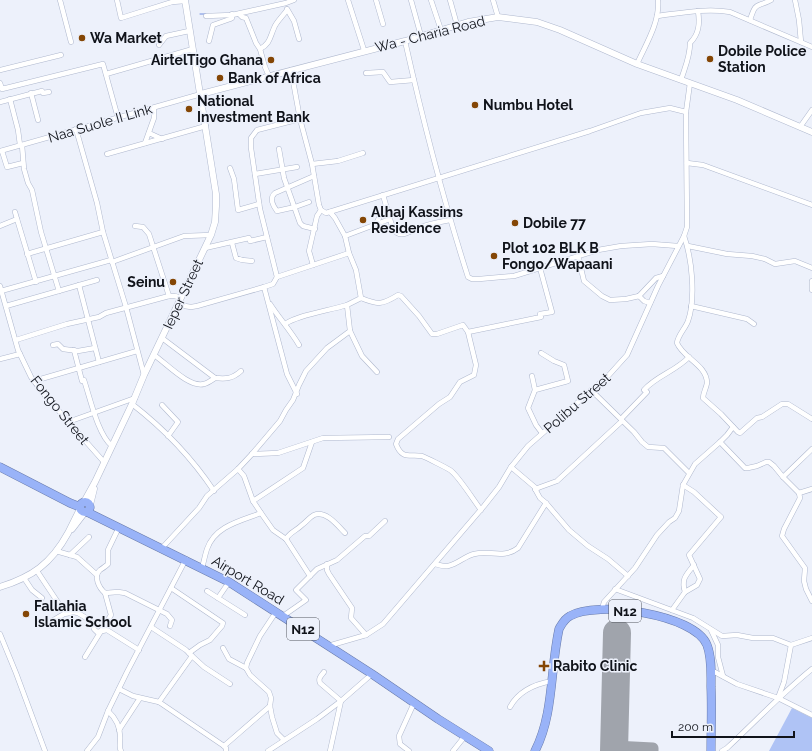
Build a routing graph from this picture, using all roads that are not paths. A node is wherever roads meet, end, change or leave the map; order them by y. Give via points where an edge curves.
1 (60, 0) edge
2 (117, 0) edge
3 (294, 0) edge
4 (348, 0) edge
5 (376, 0) edge
6 (411, 0) edge
7 (430, 0) edge
8 (450, 0) edge
9 (493, 0) edge
10 (658, 0) edge
11 (771, 0) edge
12 (185, 1) edge
13 (285, 1) edge
14 (794, 1) edge
15 (287, 10) junction
16 (698, 12) junction
17 (239, 14) junction
18 (232, 15) junction
19 (206, 16) dead end
20 (656, 16) junction
21 (498, 17) junction
22 (750, 20) junction
23 (383, 24) dead end
24 (457, 25) junction
25 (441, 30) junction
26 (190, 31) junction
27 (421, 36) junction
28 (299, 39) dead end
29 (209, 41) dead end
30 (405, 41) junction
31 (71, 42) dead end
32 (801, 42) junction
33 (159, 45) dead end
34 (812, 47) edge
35 (193, 49) junction
36 (260, 49) junction
37 (364, 50) junction
38 (61, 55) dead end
39 (638, 64) junction
40 (0, 70) edge
41 (291, 70) junction
42 (366, 73) dead end
43 (106, 74) junction
44 (269, 76) junction
45 (414, 80) junction
46 (681, 80) junction
47 (0, 83) edge
48 (690, 83) junction
49 (49, 92) dead end
50 (31, 93) junction
51 (200, 94) junction
52 (10, 99) junction
53 (0, 102) edge
54 (154, 108) junction
55 (812, 110) edge
56 (686, 112) junction
57 (118, 118) junction
58 (300, 119) junction
59 (38, 120) dead end
60 (206, 126) junction
61 (800, 127) junction
62 (76, 129) junction
63 (812, 132) edge
64 (149, 133) junction
65 (162, 138) junction
66 (145, 143) junction
67 (21, 145) junction
68 (278, 149) dead end
69 (1, 151) edge
70 (363, 153) dead end
71 (107, 154) dead end
72 (23, 163) junction
73 (312, 164) junction
74 (687, 164) junction
75 (297, 167) dead end
76 (230, 168) dead end
77 (282, 169) junction
78 (255, 174) junction
79 (314, 176) junction
80 (438, 178) junction
81 (288, 188) junction
82 (383, 195) junction
83 (309, 202) dead end
84 (259, 204) junction
85 (812, 205) edge
86 (385, 206) junction
87 (295, 207) junction
88 (321, 210) junction
89 (15, 212) dead end
90 (330, 212) junction
91 (17, 219) junction
92 (390, 219) junction
93 (450, 220) junction
94 (376, 224) junction
95 (0, 226) edge
96 (135, 226) dead end
97 (315, 229) junction
98 (102, 232) junction
99 (211, 235) junction
100 (345, 236) junction
101 (684, 236) junction
102 (267, 237) junction
103 (232, 243) junction
104 (678, 246) junction
105 (688, 246) junction
106 (153, 247) junction
107 (205, 248) junction
108 (47, 249) junction
109 (349, 253) junction
110 (27, 254) junction
111 (578, 256) junction
112 (112, 261) junction
113 (252, 261) dead end
114 (313, 265) junction
115 (540, 268) junction
116 (812, 268) edge
117 (663, 276) junction
118 (55, 277) junction
119 (277, 277) junction
120 (97, 280) dead end
121 (812, 281) edge
122 (36, 282) junction
123 (79, 285) junction
124 (0, 286) edge
125 (264, 288) junction
126 (812, 290) edge
127 (1, 291) junction
128 (59, 291) junction
129 (169, 296) junction
130 (638, 296) junction
131 (181, 298) junction
132 (361, 298) junction
133 (268, 300) junction
134 (650, 303) junction
135 (178, 305) junction
136 (347, 305) junction
137 (6, 306) junction
138 (691, 306) junction
139 (126, 307) junction
140 (87, 319) junction
141 (285, 324) junction
142 (754, 324) dead end
143 (350, 331) junction
144 (468, 332) junction
145 (162, 338) junction
146 (16, 340) junction
147 (53, 345) dead end
148 (299, 345) dead end
149 (95, 348) junction
150 (74, 350) junction
151 (137, 352) junction
152 (541, 353) dead end
153 (20, 354) junction
154 (154, 355) junction
155 (689, 357) junction
156 (0, 359) edge
157 (99, 362) junction
158 (78, 368) junction
159 (240, 371) dead end
160 (377, 372) dead end
161 (144, 375) junction
162 (532, 376) dead end
163 (215, 378) junction
164 (34, 381) junction
165 (535, 390) junction
166 (591, 390) junction
167 (297, 394) junction
168 (133, 401) junction
169 (162, 405) dead end
170 (94, 412) junction
171 (812, 419) edge
172 (622, 420) junction
173 (68, 422) junction
174 (733, 427) junction
175 (542, 433) junction
176 (168, 436) junction
177 (389, 437) dead end
178 (312, 442) junction
179 (720, 442) junction
180 (112, 446) junction
181 (812, 449) edge
182 (252, 454) junction
183 (104, 462) junction
184 (0, 466) edge
185 (511, 467) junction
186 (238, 469) junction
187 (689, 473) junction
188 (783, 477) junction
189 (684, 485) junction
190 (812, 489) edge
191 (535, 490) junction
192 (214, 491) junction
193 (799, 493) junction
194 (253, 501) junction
195 (546, 503) junction
196 (85, 507) junction
197 (481, 510) junction
198 (261, 513) junction
199 (385, 521) dead end
200 (119, 528) junction
201 (345, 533) dead end
202 (89, 537) dead end
203 (286, 539) junction
204 (162, 548) junction
205 (56, 551) junction
206 (70, 555) junction
207 (186, 559) junction
208 (327, 564) junction
209 (435, 564) junction
210 (694, 565) junction
211 (202, 568) junction
212 (37, 571) junction
213 (97, 575) junction
214 (310, 576) junction
215 (628, 576) junction
216 (24, 578) junction
217 (229, 582) junction
218 (0, 587) edge
219 (171, 588) junction
220 (615, 589) junction
221 (207, 591) dead end
222 (685, 592) junction
223 (105, 594) junction
224 (42, 598) dead end
225 (218, 598) junction
226 (812, 601) edge
227 (602, 609) junction
228 (159, 610) junction
229 (672, 610) junction
230 (72, 612) junction
231 (279, 614) junction
232 (245, 615) dead end
233 (52, 621) dead end
234 (170, 626) dead end
235 (151, 627) junction
236 (103, 630) junction
237 (711, 630) junction
238 (0, 634) edge
239 (366, 635) junction
240 (812, 638) edge
241 (791, 645) junction
242 (328, 646) junction
243 (223, 648) dead end
244 (139, 650) junction
245 (191, 654) junction
246 (85, 657) dead end
247 (246, 668) junction
248 (812, 669) edge
249 (711, 670) junction
250 (324, 672) dead end
251 (372, 674) junction
252 (723, 676) junction
253 (552, 681) junction
254 (230, 684) dead end
255 (119, 688) junction
256 (140, 698) junction
257 (778, 698) junction
258 (341, 701) junction
259 (159, 702) junction
260 (414, 703) junction
261 (270, 706) junction
262 (510, 707) dead end
263 (108, 711) junction
264 (812, 715) edge
265 (119, 730) junction
266 (465, 736) junction
267 (284, 740) junction
268 (224, 746) junction
269 (45, 751) edge
270 (87, 751) edge
271 (121, 751) edge
272 (226, 751) edge
273 (268, 751) edge
274 (330, 751) edge
275 (409, 751) edge
276 (453, 751) edge
277 (489, 751) edge
278 (535, 751) edge
279 (711, 751) edge
280 (722, 751) edge

1 - 31 street
2 - 12 street via 121,18 172,2
3 - 13 street
4 - 37 street
5 - 23 street
6 - 27 street
7 - 25 street
8 - 24 street
9 - 21 street
10 - 20 street
11 - 22 street via 757,4
12 - 26 street, Ieper Street
13 - 15 street
13 - 17 street
14 - 32 street
15 - 28 street via 294,21
15 - 36 street via 274,27 270,41
16 - 20 street
16 - 22 street via 725,11
16 - 46 street via 699,27 696,37 690,43 690,52
17 - 18 street
17 - 36 street via 246,18
18 - 19 street
18 - 29 street via 232,18 213,25
20 - 39 street via 655,25
21 - 24 street, Wa - Charia Road
21 - 39 street, Wa - Charia Road via 537,22
22 - 32 street
24 - 25 street, Wa - Charia Road
25 - 27 street, Wa - Charia Road
26 - 33 street via 166,36
26 - 35 street, Ieper Street
27 - 30 street, Wa - Charia Road
30 - 37 street, Wa - Charia Road
30 - 45 street
32 - 34 street
35 - 43 street
35 - 51 street, Ieper Street
36 - 44 street
37 - 41 street, Wa - Charia Road
38 - 40 street
39 - 46 street, Wa - Charia Road
41 - 44 street, Wa - Charia Road
41 - 58 street
42 - 45 street via 383,72 393,83
43 - 47 street via 103,64 2,89
43 - 57 street
44 - 51 street, Wa - Charia Road
45 - 80 street
46 - 48 street, Wa - Charia Road
48 - 56 street, Polibu Street
48 - 61 street, Wa - Charia Road
49 - 50 street via 43,93 42,90
50 - 52 street
50 - 59 street
51 - 54 street, Naa Suole II Link
51 - 60 street, Ieper Street
52 - 53 street
52 - 67 street
54 - 57 street, Naa Suole II Link
54 - 64 street
55 - 61 street
56 - 74 street, Polibu Street
56 - 80 street via 670,108 641,113
57 - 62 street, Naa Suole II Link
58 - 73 street
58 - 78 street via 257,130 251,138
60 - 65 street
60 - 99 street, Ieper Street via 216,194 215,222
61 - 63 street, Wa - Charia Road
62 - 67 street, Naa Suole II Link
62 - 98 street via 97,203
64 - 65 street
64 - 66 street
65 - 66 street
66 - 71 street
67 - 69 street, Naa Suole II Link
67 - 72 street
68 - 77 street
69 - 72 street via 7,167
70 - 73 street via 338,161
72 - 108 street
73 - 79 street
74 - 85 street via 703,165
74 - 101 street, Polibu Street via 688,217
75 - 77 street
76 - 84 street via 238,210
77 - 78 street
77 - 81 street
78 - 84 street
79 - 81 street
79 - 88 street
80 - 82 street
80 - 93 street
81 - 87 street
81 - 87 street via 273,194 272,203 277,211
82 - 86 street
82 - 90 street
83 - 87 street
84 - 102 street
86 - 92 street
86 - 94 street
87 - 97 street via 300,223
88 - 90 street
88 - 97 street via 317,216
89 - 91 street
90 - 100 street
91 - 95 street
91 - 110 street
92 - 93 street via 396,233 399,234
92 - 94 street
93 - 115 street via 468,277 472,279 514,276
94 - 100 street
96 - 106 street via 142,227 149,234
97 - 114 street via 310,251
98 - 108 street
98 - 112 street
99 - 106 street via 184,236
99 - 107 street, Ieper Street
100 - 109 street
101 - 104 street, Polibu Street
101 - 105 street
102 - 103 street via 250,242 249,238
102 - 119 street
103 - 107 street
103 - 113 street via 238,259
104 - 111 street via 621,246
104 - 117 street, Polibu Street
105 - 116 street via 752,256 775,264 795,261
105 - 138 street via 692,277
106 - 112 street
106 - 129 street
107 - 131 street, Ieper Street
108 - 110 street
108 - 118 street
109 - 114 street
109 - 132 street via 356,270
110 - 122 street
111 - 115 street
111 - 130 street via 584,281 602,296 610,300
112 - 118 street
112 - 139 street
114 - 119 street
115 - 144 street via 552,312 540,314 541,317
117 - 130 street via 656,278
117 - 134 street, Polibu Street
118 - 122 street
118 - 128 street
119 - 125 street via 273,284
120 - 123 street
121 - 126 street
122 - 127 street
123 - 128 street
123 - 140 street
124 - 127 street, Fongo Street
125 - 133 street
125 - 135 street via 197,306
127 - 137 street, Fongo Street
128 - 137 street
129 - 131 street
129 - 139 street
130 - 134 street
131 - 135 street, Ieper Street
132 - 136 street
132 - 144 street via 381,304 400,295 432,334 463,325
133 - 141 street
133 - 167 street via 287,374
134 - 166 street, Polibu Street via 627,356
135 - 145 street, Ieper Street
136 - 141 street via 295,318
136 - 143 street
137 - 146 street, Fongo Street
138 - 142 street via 747,319
138 - 155 street via 688,322 677,340 679,347
139 - 140 street via 99,318
139 - 151 street
140 - 146 street
140 - 149 street
141 - 148 street
143 - 160 street via 362,356
143 - 167 street via 328,348 306,371
144 - 197 street via 476,365 474,375 460,382 450,397 398,438 396,444 400,452 410,456 422,456 449,469
145 - 154 street, Ieper Street
145 - 163 street
146 - 153 street, Fongo Street
147 - 150 street via 58,344 63,349
149 - 150 street
149 - 157 street
150 - 158 street
151 - 157 street
151 - 161 street
152 - 165 street via 564,365 568,381
153 - 156 street
153 - 164 street, Fongo Street
154 - 161 street, Ieper Street
154 - 163 street via 194,384 204,384
155 - 172 street via 676,369 648,385 644,390 646,392
155 - 174 street via 706,377 703,398
157 - 158 street
158 - 164 street
158 - 170 street
159 - 163 street via 234,377
161 - 168 street, Ieper Street
162 - 165 street
164 - 173 street, Fongo Street
165 - 175 street via 528,408
166 - 172 street
166 - 175 street, Polibu Street
167 - 182 street via 280,421
168 - 170 street
168 - 176 street
168 - 180 street, Ieper Street
169 - 176 street via 178,422
170 - 173 street
170 - 180 street via 104,438
171 - 174 street via 785,403 757,418 740,433
172 - 187 street via 648,447 664,448
172 - 191 street via 557,481
173 - 183 street, Fongo Street
174 - 179 street
175 - 185 street, Polibu Street
176 - 192 street via 201,472
177 - 178 street via 323,438
178 - 182 street via 278,452
178 - 194 street via 303,468
179 - 187 street via 695,464
179 - 188 street via 745,468 769,462
180 - 183 street, Ieper Street
181 - 188 street
182 - 186 street
183 - 196 street, Ieper Street
184 - 196 highway, N12 via 64,500
185 - 191 street via 537,489
185 - 197 street, Polibu Street
186 - 192 street
186 - 194 street via 244,476
187 - 189 street
188 - 193 street
189 - 210 street via 720,518 689,555
189 - 215 street via 679,511 675,518 657,535
190 - 193 street
191 - 195 street
192 - 204 street
193 - 226 street via 800,498 782,536 804,568 804,581
194 - 198 street
195 - 209 street via 513,552 496,555 476,554 447,566
195 - 215 street via 569,530
196 - 200 highway, Airport Road / N12
196 - 205 street, Ieper Street
197 - 209 street, Polibu Street
198 - 203 street via 273,530
198 - 211 street via 227,525 218,532 208,547
199 - 208 street via 337,560
200 - 204 highway, Airport Road / N12
200 - 213 street via 108,550 108,564 99,570
201 - 203 street via 325,515 319,514 311,517
202 - 206 street
203 - 214 street
204 - 207 highway, Airport Road / N12
205 - 206 street
205 - 212 street, Ieper Street
206 - 213 street via 77,557
207 - 211 highway, Airport Road / N12
207 - 219 street
208 - 214 street
208 - 239 street via 329,574 352,608 352,618
209 - 239 street, Polibu Street via 383,624
210 - 222 street via 684,577
210 - 222 street via 700,579 697,585
211 - 217 highway, Airport Road / N12
212 - 216 street, Ieper Street
212 - 230 street via 63,610
213 - 223 street via 99,586
214 - 231 street via 296,590 306,600
215 - 220 street
216 - 218 street, Ieper Street
216 - 224 street via 32,590
217 - 225 street
217 - 231 highway, Airport Road / N12
219 - 228 street
219 - 245 street via 223,623 210,640
220 - 227 street via 604,602
220 - 229 street
221 - 225 street
222 - 229 street
223 - 228 street via 125,593
223 - 236 street via 111,615
225 - 232 street
227 - 249 highway, N12 via 656,615 693,629 707,645
227 - 253 highway, N12 via 580,612 563,621 556,641
228 - 234 street via 170,617
228 - 235 street
229 - 237 street via 693,618
230 - 233 street
230 - 236 street via 92,621 97,632
231 - 242 highway, Airport Road / N12
231 - 247 street via 260,636
235 - 244 street
235 - 245 street
236 - 244 street
236 - 246 street
237 - 241 street via 722,636 773,638
237 - 252 street via 718,645
238 - 269 street
239 - 242 street, Polibu Street
240 - 241 street
241 - 257 street via 784,682
242 - 251 highway, Airport Road / N12
243 - 247 street via 229,660
244 - 255 street
245 - 254 street via 204,667
245 - 259 street
247 - 261 street via 269,692
248 - 257 street
249 - 252 street
249 - 279 highway, N12
250 - 258 street via 320,676 320,683
251 - 258 street
251 - 260 highway, Airport Road / N12
252 - 257 street via 737,684
253 - 262 street via 524,692
253 - 278 highway, N12 via 546,723
255 - 256 street
255 - 263 street
256 - 259 street
256 - 265 street
257 - 264 street
257 - 280 street
258 - 267 street
258 - 274 street
259 - 268 street
260 - 266 highway, Airport Road / N12
260 - 275 street via 399,736 400,744
261 - 267 street via 277,732
261 - 268 street
263 - 265 street via 116,719
263 - 270 street via 98,737
265 - 271 street
266 - 276 street
266 - 277 highway, Airport Road / N12
267 - 273 street
268 - 272 street

